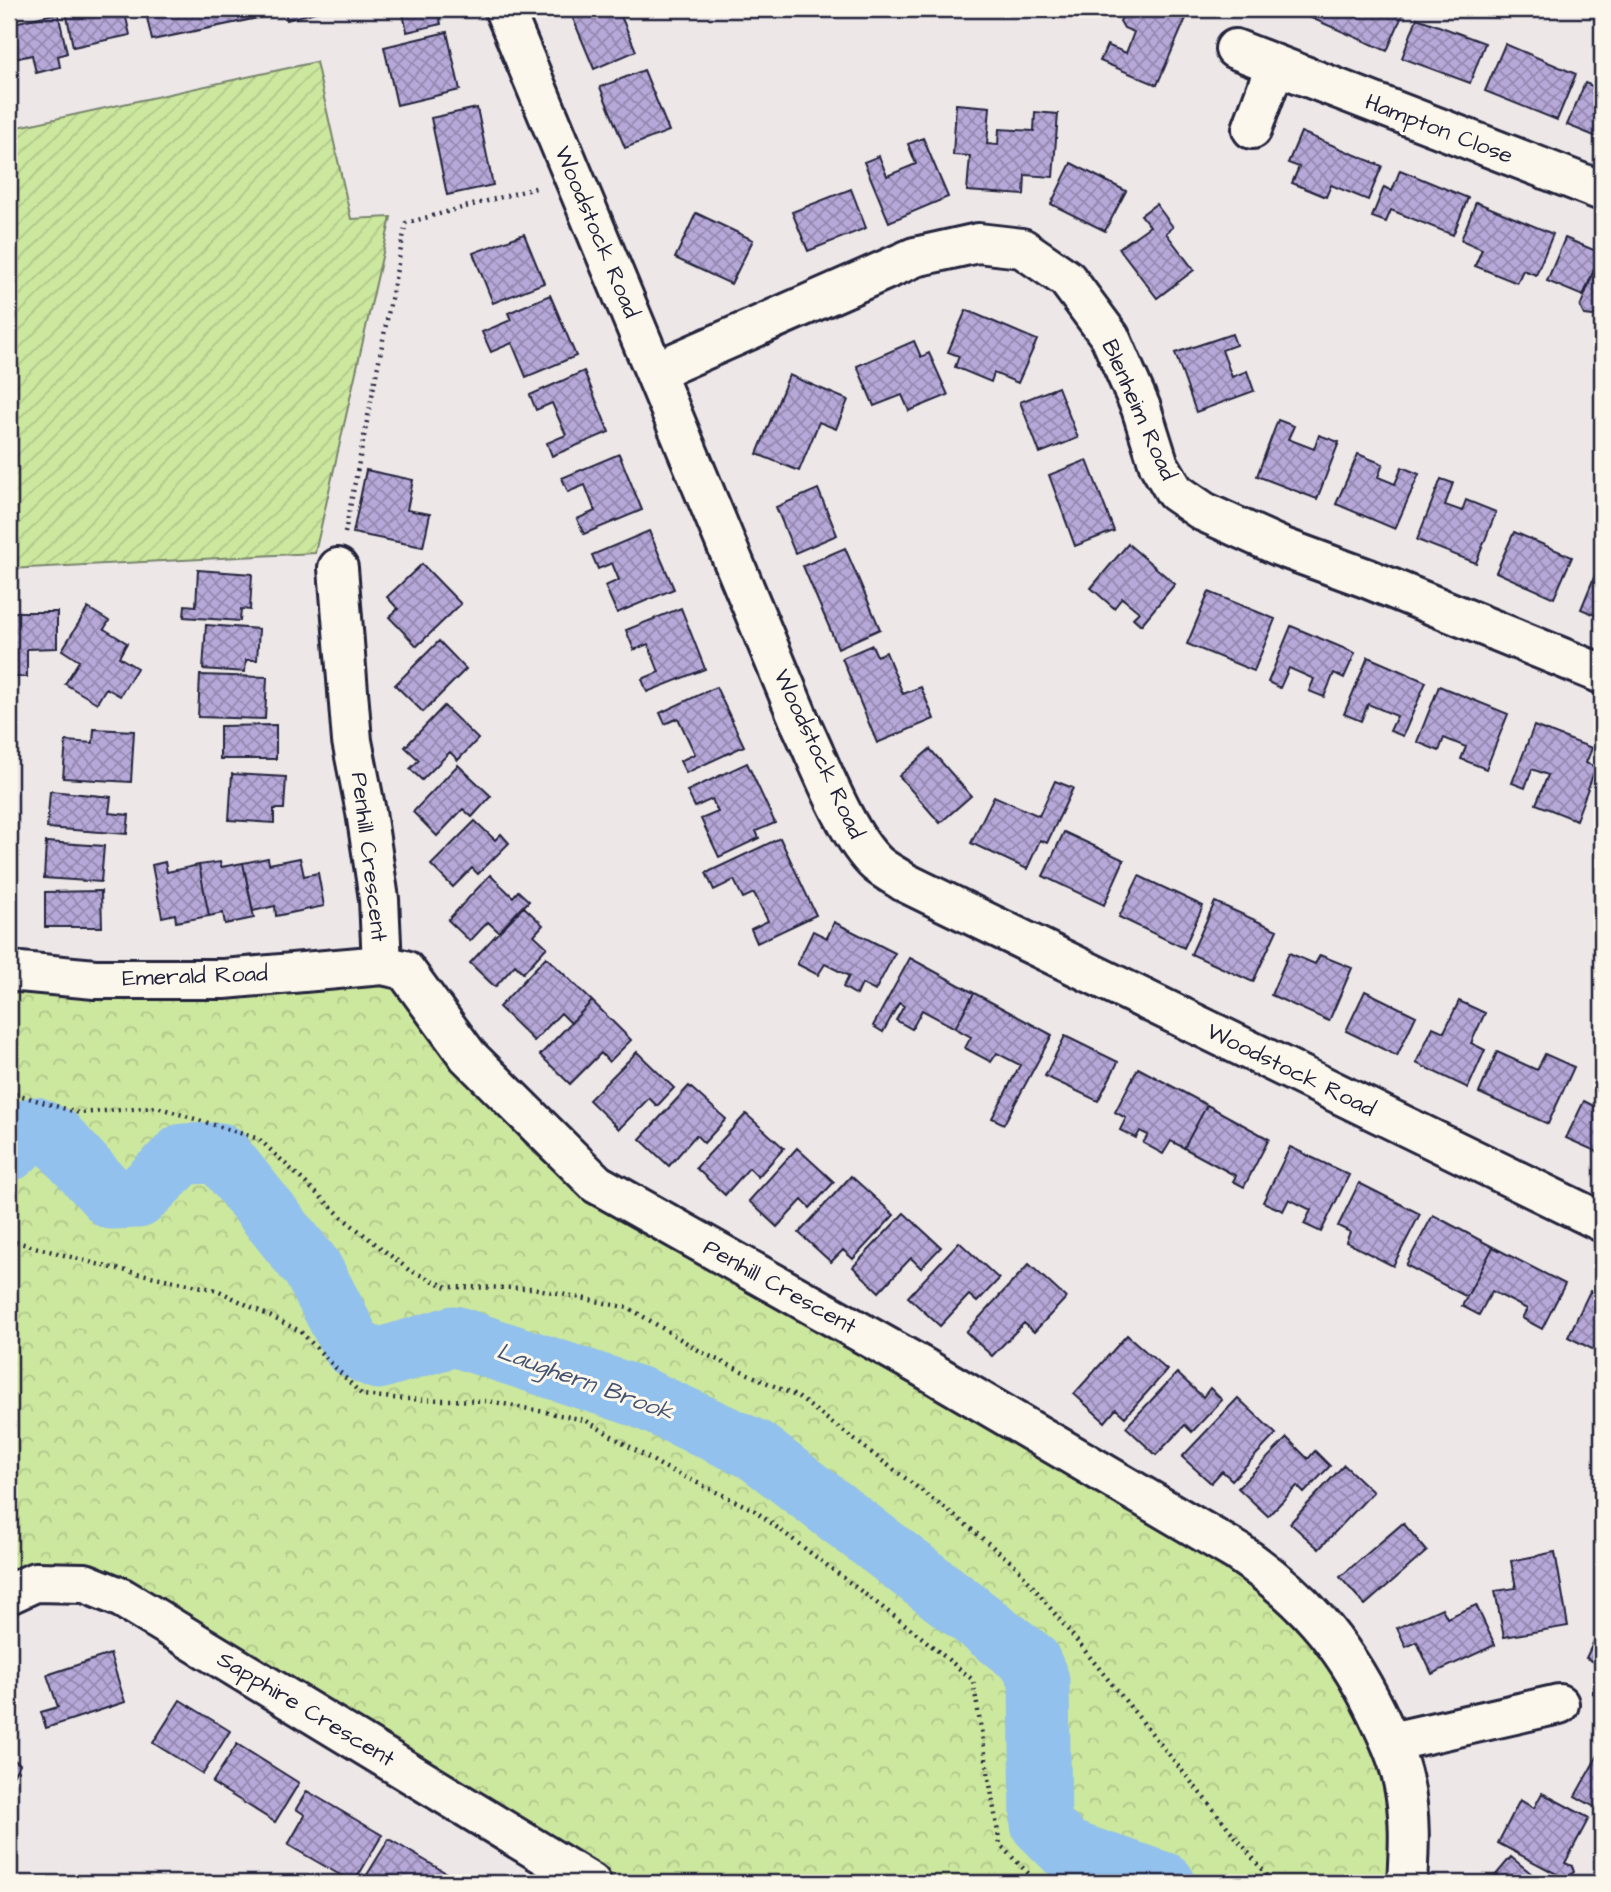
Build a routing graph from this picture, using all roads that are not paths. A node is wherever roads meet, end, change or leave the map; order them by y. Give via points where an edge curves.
1 (504, 9) edge
2 (1235, 49) dead end
3 (1275, 66) junction
4 (1252, 129) dead end
5 (1602, 191) edge
6 (656, 371) junction
7 (337, 573) road end
8 (1602, 674) edge
9 (382, 965) junction
10 (9, 971) edge
11 (1602, 1222) edge
12 (9, 1594) edge
13 (1559, 1704) dead end
14 (1391, 1742) junction
15 (591, 1883) edge
16 (1407, 1883) edge

1 - 6 street, Woodstock Road
2 - 3 street, Hampton Close
3 - 4 street
3 - 5 street, Hampton Close
6 - 8 street, Blenheim Road via 915,257 978,243 1022,248 1067,279 1110,337 1141,408 1158,465 1175,492 1205,512 1281,547
6 - 11 street, Woodstock Road via 800,722 846,820 877,864 904,882
7 - 9 street, Penhill Crescent via 352,741 379,899
9 - 10 street, Emerald Road via 224,979 95,979
9 - 14 street, Penhill Crescent via 405,970 468,1056 597,1184 919,1365 1273,1577 1326,1629 1361,1682
12 - 15 street, Sapphire Crescent via 35,1582 85,1583 122,1598
13 - 14 street
14 - 16 street, Penhill Crescent via 1404,1782 1410,1840

